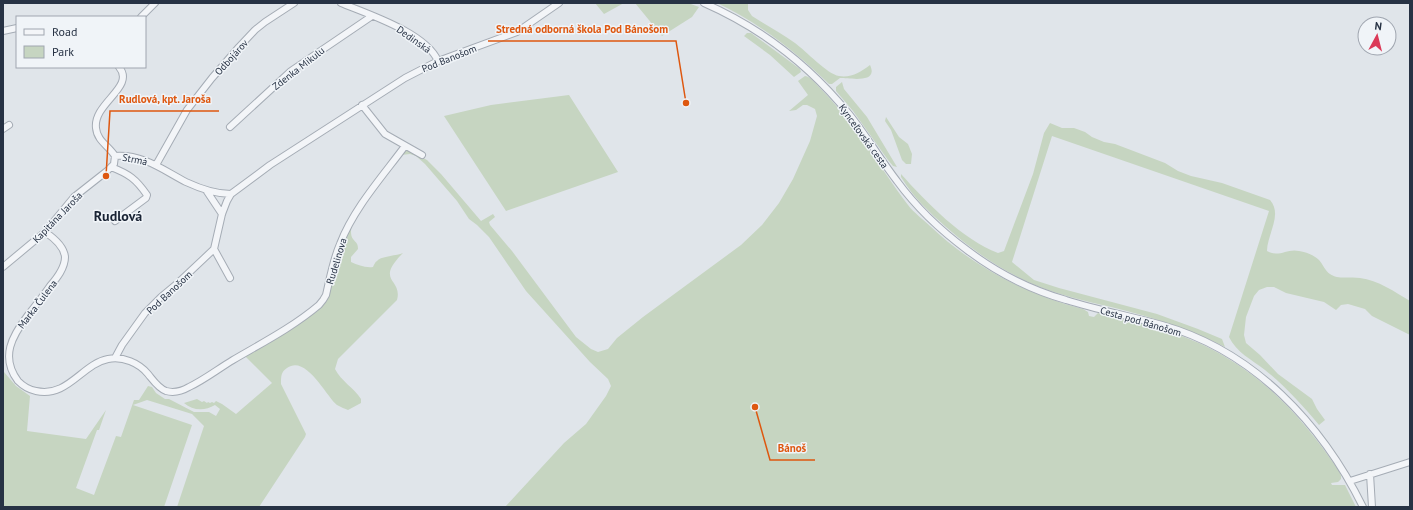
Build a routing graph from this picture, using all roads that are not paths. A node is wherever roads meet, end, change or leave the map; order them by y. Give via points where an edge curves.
1 (155, 3) edge
2 (294, 3) edge
3 (341, 3) edge
4 (559, 3) edge
5 (704, 3) edge
6 (142, 16) edge
7 (372, 16) junction
8 (16, 28) edge
9 (3, 31) edge
10 (438, 61) junction
11 (120, 68) edge
12 (362, 105) junction
13 (9, 125) dead end
14 (230, 127) dead end
15 (3, 129) edge
16 (405, 146) junction
17 (422, 155) dead end
18 (115, 156) junction
19 (156, 165) junction
20 (111, 167) junction
21 (206, 190) junction
22 (231, 194) junction
23 (222, 214) junction
24 (115, 220) dead end
25 (45, 232) junction
26 (214, 249) junction
27 (3, 267) edge
28 (230, 278) dead end
29 (1014, 279) joint
30 (115, 358) junction
31 (1410, 462) edge
32 (1370, 474) junction
33 (1350, 481) junction
34 (1363, 507) edge
35 (1372, 507) edge

1 - 6 street
2 - 19 street, Odbojárov via 255,30 219,70 187,110
3 - 7 street, Dedinská
4 - 10 street, Pod Banošom via 517,32
5 - 29 street, Kynceľovská cesta via 760,33 808,70 849,114 896,181 923,212 968,251
7 - 10 street, Dedinská via 406,31 431,50
7 - 14 street, Zdenka Mikulu via 287,75
8 - 9 street
10 - 12 street, Pod Banošom
11 - 18 street, Strmá via 124,76 121,85 102,107 96,123 99,138
12 - 16 street via 385,134
12 - 22 street, Pod Banošom via 270,165
13 - 15 street
16 - 17 street
16 - 30 street, Rudelinova via 349,225 339,246 323,300 313,310 267,341 189,387 172,392 162,389 139,366 128,360
18 - 19 street, Strmá via 133,157
18 - 20 street
19 - 21 street, Strmá
20 - 24 street via 136,180 147,195
20 - 25 street, Kapitána Jaroša via 74,197
21 - 22 street, Strmá
21 - 23 street
22 - 23 street, Pod Banošom
23 - 26 street, Pod Banošom
25 - 27 street, Kapitána Jaroša
25 - 30 street, Marka Čulena via 62,248 64,263 56,279 11,339 7,355 10,370 23,386 34,391 46,392 78,378 96,363
26 - 28 street
26 - 30 street, Pod Banošom via 146,313
29 - 33 street, Cesta pod Bánošom via 1064,300 1164,325 1217,347 1260,375 1296,408 1327,446
31 - 32 street
32 - 33 street
32 - 35 street
33 - 34 street, Cesta pod Bánošom

